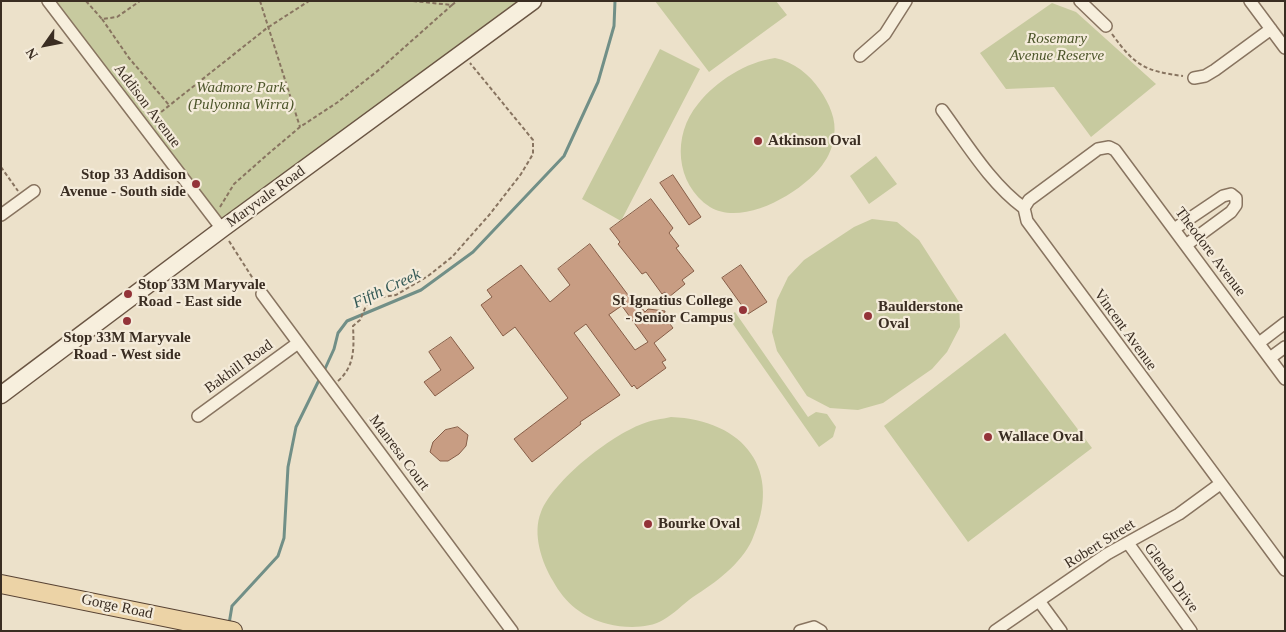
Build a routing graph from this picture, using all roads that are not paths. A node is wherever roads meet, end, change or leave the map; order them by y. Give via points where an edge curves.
1 (48, 1) edge
2 (533, 1) edge
3 (906, 1) edge
4 (1080, 1) edge
5 (1250, 1) edge
6 (1106, 26) road end
7 (1270, 29) junction
8 (1285, 48) edge
9 (860, 56) dead end
10 (1194, 78) road end
11 (942, 110) dead end
12 (34, 191) dead end
13 (1024, 208) junction
14 (1, 215) edge
15 (217, 224) junction
16 (1174, 229) junction
17 (1186, 245) junction
18 (262, 294) road end
19 (1285, 323) edge
20 (298, 343) junction
21 (1259, 343) junction
22 (1285, 347) edge
23 (1270, 358) junction
24 (1285, 379) edge
25 (1, 395) edge
26 (198, 416) dead end
27 (1220, 484) junction
28 (1128, 544) junction
29 (1282, 562) edge
30 (1, 584) edge
31 (1, 594) edge
32 (1039, 601) junction
33 (227, 630) edge
34 (188, 631) edge
35 (512, 631) edge
36 (800, 631) edge
37 (821, 631) edge
38 (995, 631) edge
39 (1061, 631) edge
40 (1190, 631) edge

1 - 15 street, Addison Avenue
2 - 15 main road, Maryvale Road
3 - 9 street via 885,34
4 - 6 street
5 - 7 street
7 - 8 street
7 - 10 street via 1215,70
11 - 13 street, Vincent Avenue via 994,180
12 - 14 street
13 - 16 street, Theodore Avenue via 1029,200 1090,154 1108,147 1125,162
13 - 27 street, Vincent Avenue via 1027,221
15 - 25 main road, Maryvale Road
16 - 17 street, Theodore Avenue
16 - 17 street via 1223,196 1230,194 1236,198 1231,212
17 - 21 street, Theodore Avenue
18 - 20 street, Manresa Court
19 - 21 street
20 - 26 street, Bakhill Road
20 - 35 street, Manresa Court
21 - 23 street, Theodore Avenue
22 - 23 street
23 - 24 street, Theodore Avenue
27 - 28 street, Robert Street via 1179,514
27 - 29 street, Vincent Avenue
28 - 32 street, Robert Street via 1107,554
28 - 40 street, Glenda Drive
30 - 33 main road, Gorge Road
31 - 34 main road, Gorge Road
32 - 38 street, Robert Street
32 - 39 street
36 - 37 street via 814,627

